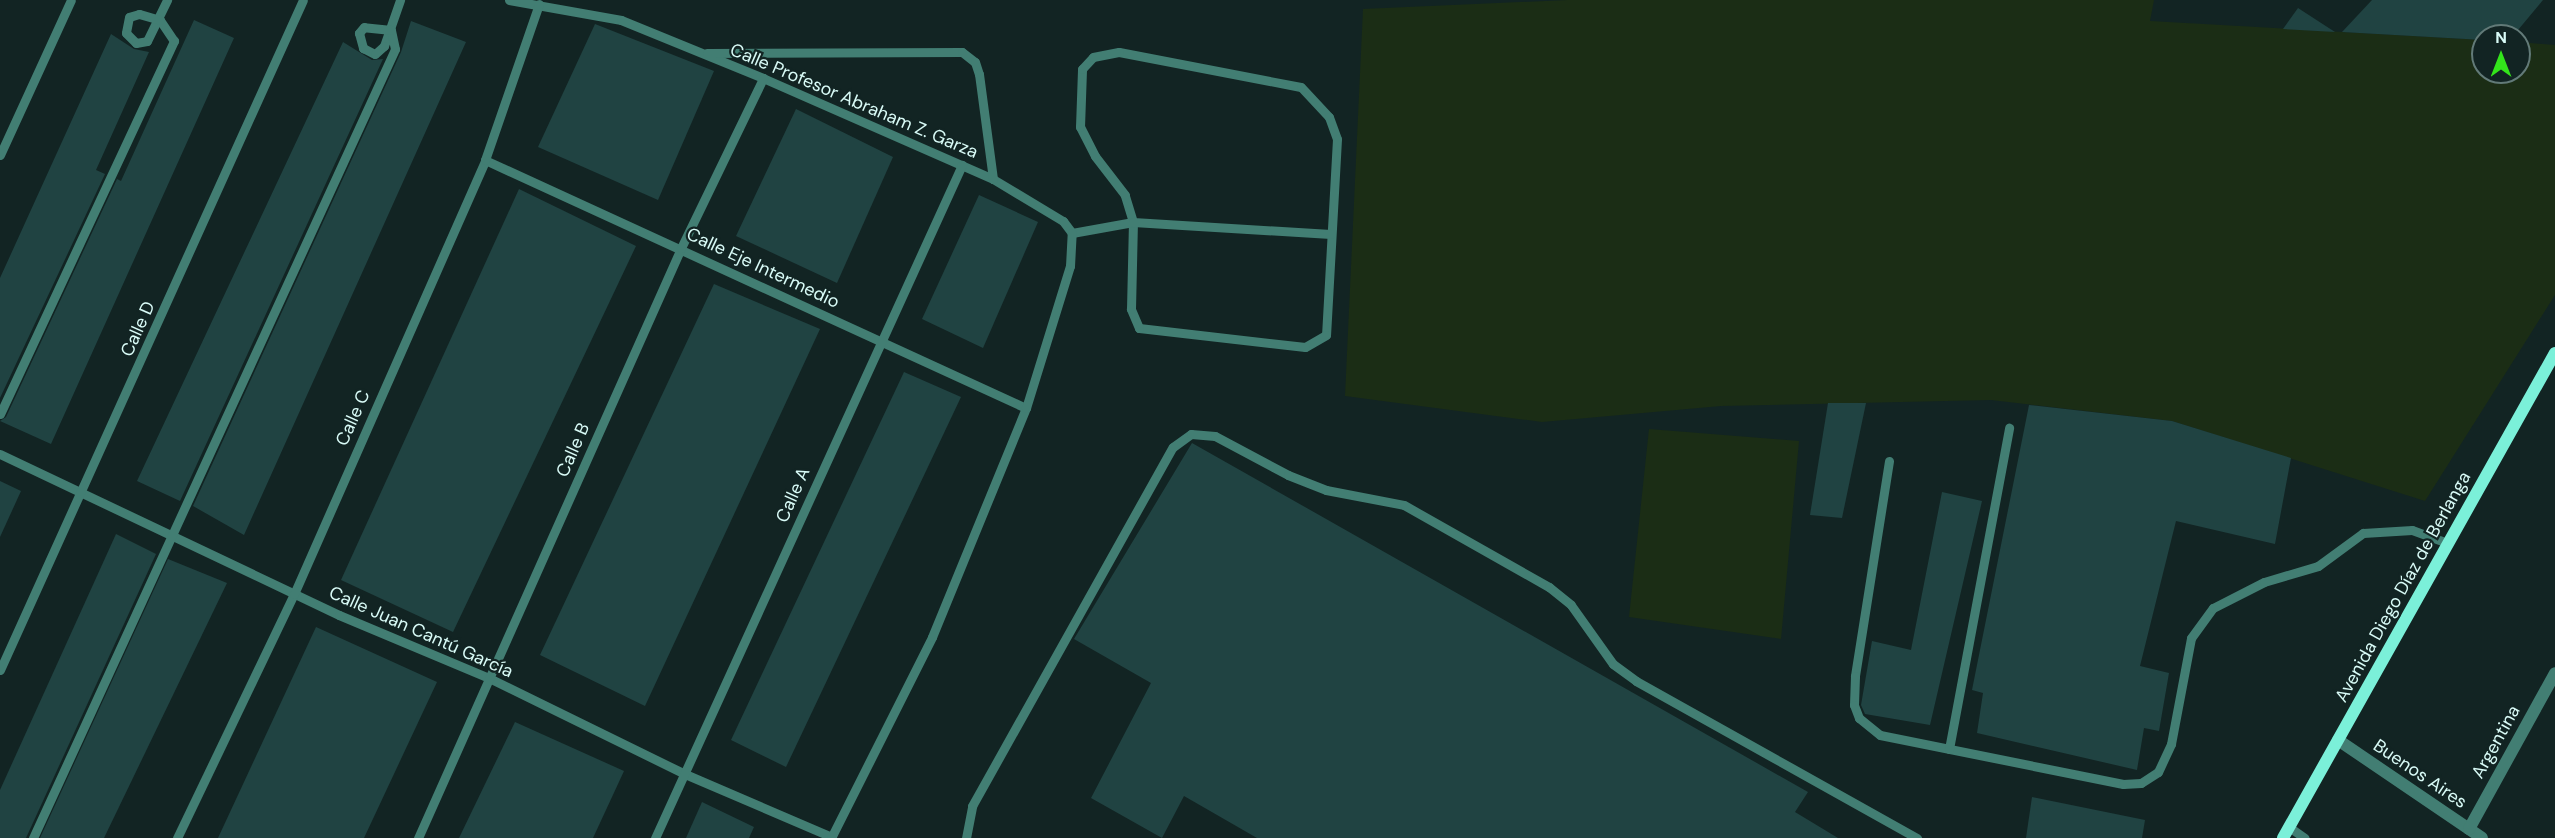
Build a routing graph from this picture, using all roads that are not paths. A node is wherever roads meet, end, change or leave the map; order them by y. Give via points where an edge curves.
1 (71, 0) edge
2 (167, 0) edge
3 (303, 0) edge
4 (400, 0) edge
5 (509, 0) edge
6 (540, 4) junction
7 (701, 53) junction
8 (763, 78) junction
9 (0, 155) edge
10 (485, 160) junction
11 (962, 165) junction
12 (993, 179) junction
13 (1133, 222) junction
14 (1072, 233) junction
15 (1331, 234) junction
16 (681, 248) junction
17 (880, 341) junction
18 (2555, 353) edge
19 (1026, 408) junction
20 (0, 414) edge
21 (2009, 428) dead end
22 (0, 454) edge
23 (1889, 461) dead end
24 (83, 491) junction
25 (2447, 543) junction
26 (294, 594) junction
27 (0, 670) edge
28 (2555, 673) edge
29 (489, 678) junction
30 (2338, 740) junction
31 (1948, 749) junction
32 (685, 774) junction
33 (2469, 829) junction
34 (2286, 833) edge
35 (831, 837) edge
36 (33, 838) edge
37 (177, 838) edge
38 (418, 838) edge
39 (655, 838) edge
40 (966, 838) edge
41 (1917, 838) edge
42 (2305, 838) edge
43 (2482, 838) edge

1 - 9 lane
2 - 20 lane, bridge via 147,41 136,42 126,33 129,17 139,14 160,20 174,41
3 - 24 lane, Calle D
4 - 36 lane, bridge via 384,46 375,54 363,48 359,33 363,27 391,30 395,49
5 - 6 lane, Calle Profesor Abraham Z. Garza
6 - 7 lane, Calle Profesor Abraham Z. Garza via 621,20
6 - 10 lane, Calle C
7 - 8 lane, Calle Profesor Abraham Z. Garza
7 - 12 lane, Calle Profesor Abraham Z. Garza via 962,52 975,62 979,74
8 - 11 lane, Calle Profesor Abraham Z. Garza
8 - 16 lane, Calle B
10 - 16 lane, Calle Eje Intermedio
10 - 26 lane, Calle C
11 - 12 lane, Calle Profesor Abraham Z. Garza
11 - 17 lane, Calle A
12 - 14 lane, Calle Profesor Abraham Z. Garza via 1057,216
13 - 14 lane
13 - 15 lane
13 - 15 lane via 1131,309 1139,328 1305,347 1326,335
13 - 15 lane via 1125,195 1095,156 1080,127 1082,69 1093,57 1119,52 1301,87 1329,117 1337,139
14 - 19 lane via 1070,266
16 - 17 lane, Calle Eje Intermedio
16 - 29 lane, Calle B
17 - 19 lane, Calle Eje Intermedio
17 - 32 lane, Calle A
18 - 25 street, Avenida Diego Díaz de Berlanga
19 - 35 lane via 932,637
21 - 31 lane
22 - 24 lane, Calle Juan Cantú García
23 - 31 lane via 1854,705 1868,729
24 - 26 lane, Calle Juan Cantú García
24 - 27 lane, Calle D
25 - 30 street, Avenida Diego Díaz de Berlanga
25 - 31 lane via 2412,530 2363,533 2318,566 2264,582 2213,609 2191,638 2171,744 2157,772 2141,783 2091,779
26 - 29 lane, Calle Juan Cantú García
26 - 37 lane, Calle C
28 - 33 street, Argentina
29 - 32 lane, Calle Juan Cantú García
29 - 38 lane, Calle B
30 - 33 street, Buenos Aires
30 - 34 street, Avenida Diego Díaz de Berlanga
32 - 35 lane, Calle Juan Cantú García
32 - 39 lane, Calle A
33 - 43 street, Buenos Aires
34 - 42 lane
40 - 41 lane via 972,806 1173,447 1191,434 1215,436 1288,475 1326,490 1404,505 1433,521 1549,587 1571,605 1613,664 1636,681

